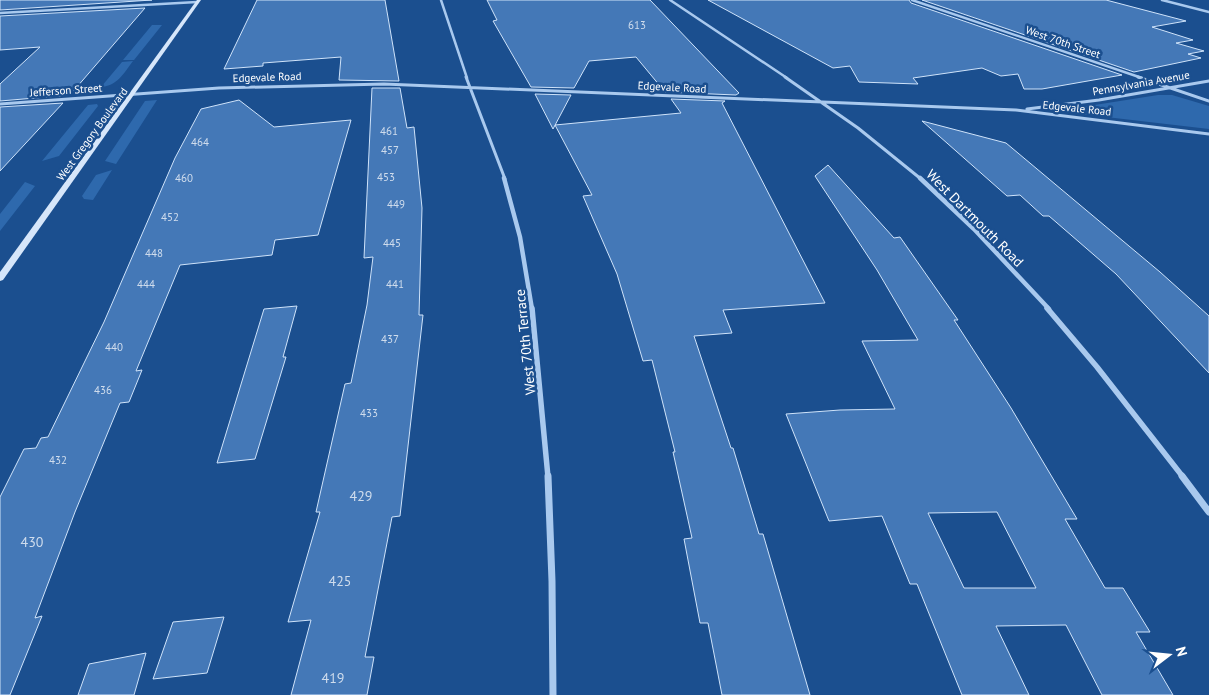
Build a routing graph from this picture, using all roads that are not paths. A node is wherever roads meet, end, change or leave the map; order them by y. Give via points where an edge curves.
1 (441, 0) edge
2 (670, 0) edge
3 (912, 0) edge
4 (1162, 0) edge
5 (198, 1) edge
6 (1209, 12) edge
7 (0, 13) edge
8 (1209, 81) edge
9 (1166, 87) junction
10 (470, 88) junction
11 (134, 94) junction
12 (1209, 101) edge
13 (0, 104) edge
14 (824, 104) junction
15 (1016, 110) junction
16 (1209, 134) edge
17 (0, 278) edge
18 (1209, 512) edge
19 (553, 695) edge

1 - 10 street, West 70th Terrace via 449,34
2 - 14 street, West Dartmouth Road
3 - 9 street, West 70th Street
4 - 6 street
5 - 7 street
5 - 11 main road, West Gregory Boulevard
8 - 9 street, Pennsylvania Avenue
9 - 12 street, West 70th Street
9 - 15 street, Pennsylvania Avenue via 1099,100
10 - 11 street, Edgevale Road via 316,84
10 - 14 street, Edgevale Road
10 - 19 street, West 70th Terrace via 515,212 532,294 546,440 554,612
11 - 13 street, Jefferson Street
11 - 17 main road, West Gregory Boulevard
14 - 15 street, Edgevale Road
14 - 18 street, West Dartmouth Road via 884,148 946,201 995,250 1070,335
15 - 16 street, Edgevale Road

